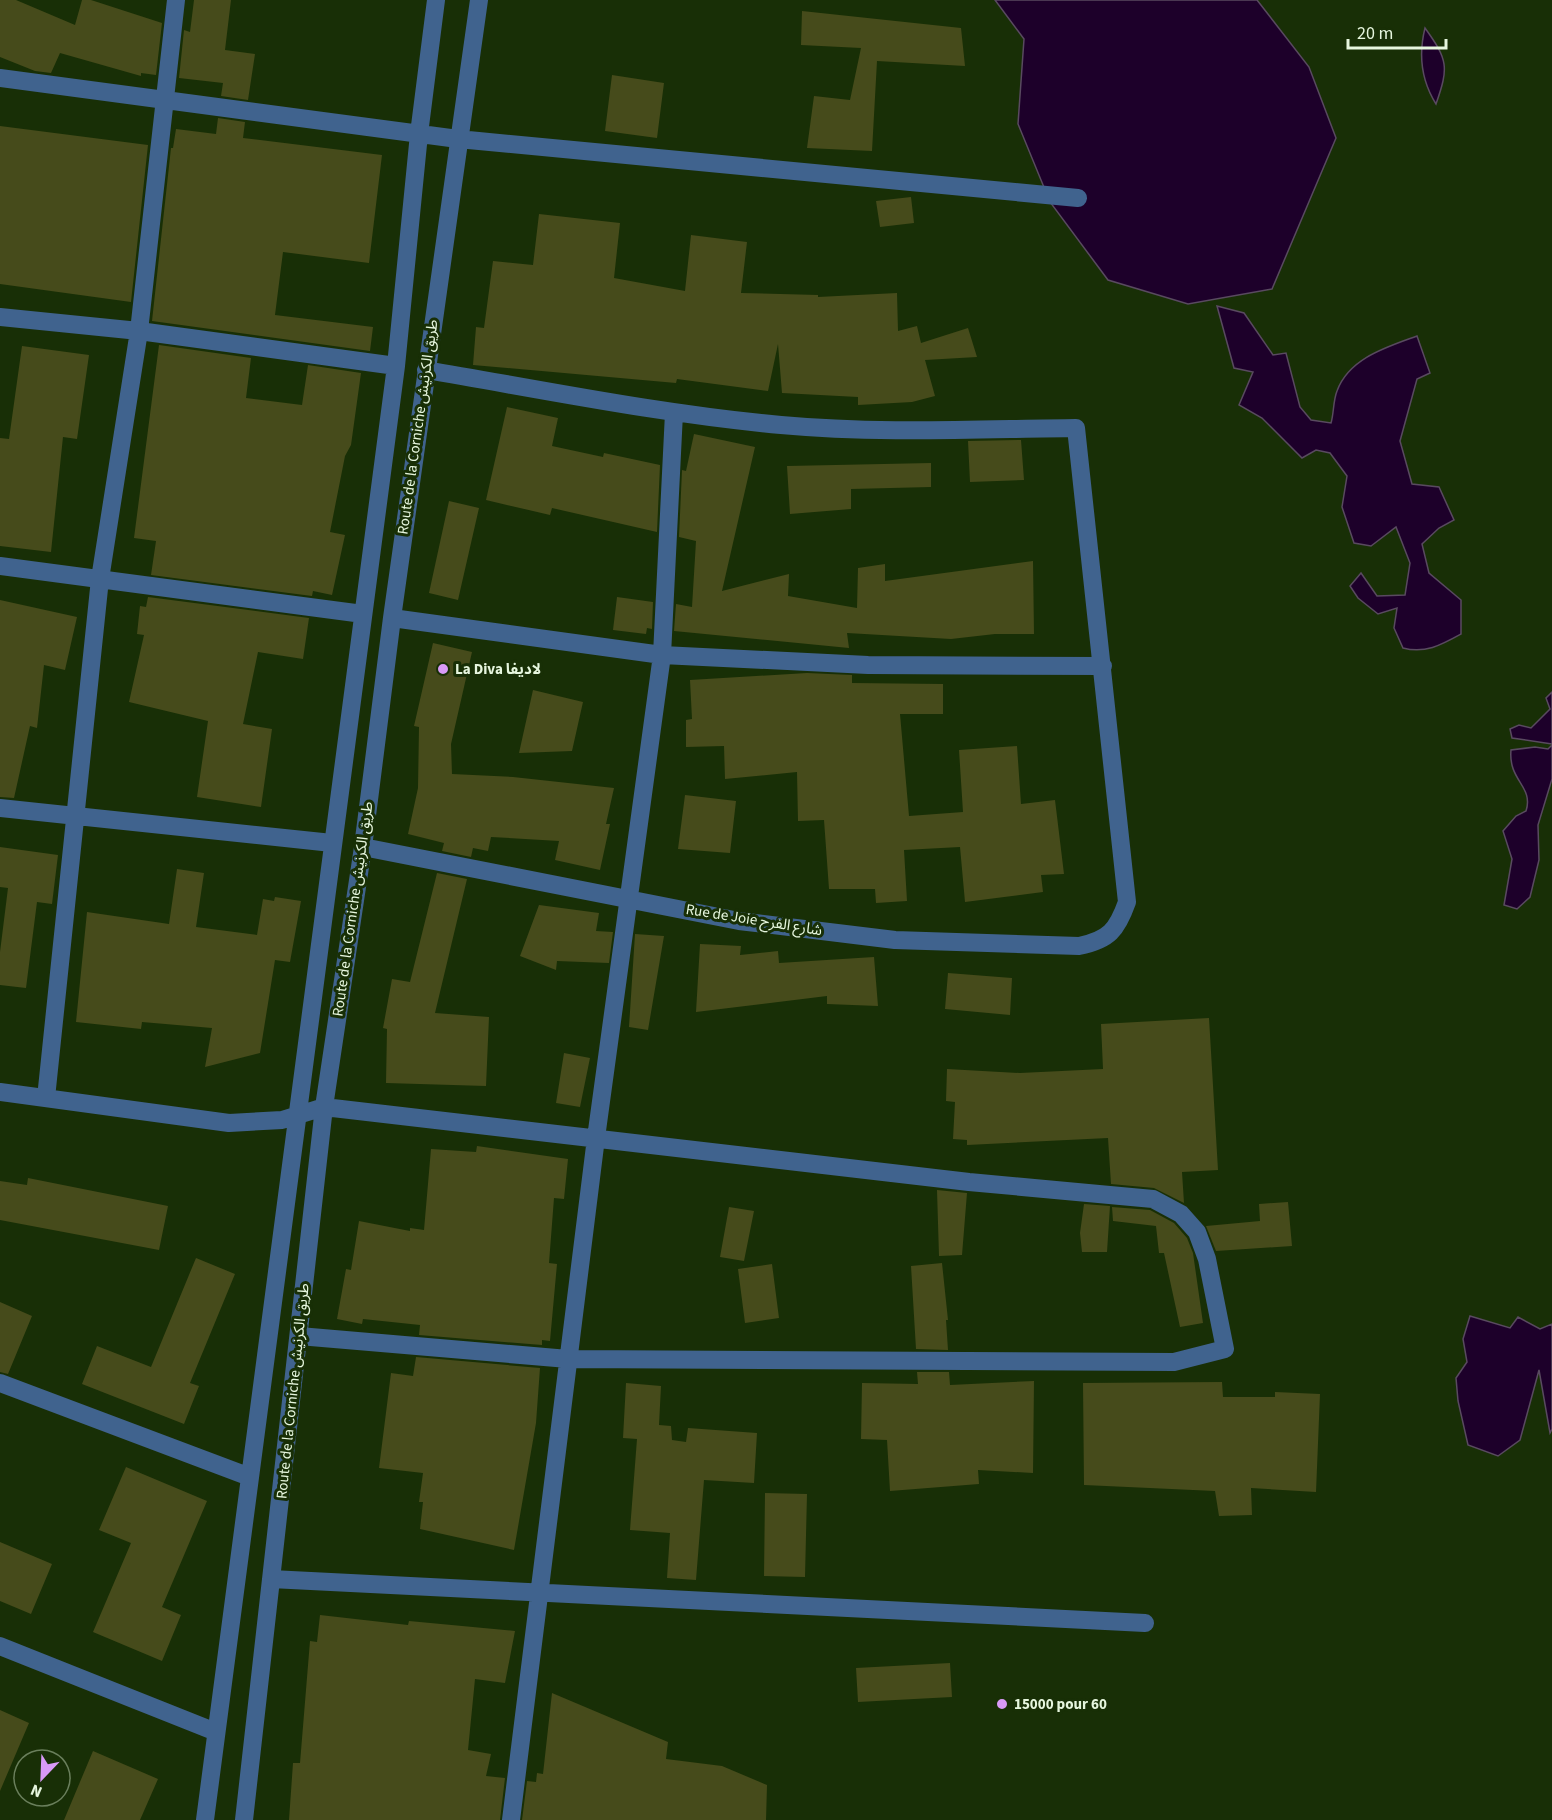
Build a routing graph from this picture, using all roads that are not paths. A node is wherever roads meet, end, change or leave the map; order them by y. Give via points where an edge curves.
1 (176, 0) edge
2 (436, 0) edge
3 (479, 0) edge
4 (0, 78) edge
5 (163, 98) junction
6 (419, 134) junction
7 (458, 139) junction
8 (1078, 198) dead end
9 (0, 317) edge
10 (139, 331) junction
11 (396, 366) junction
12 (426, 370) junction
13 (675, 413) junction
14 (0, 566) edge
15 (100, 579) junction
16 (363, 614) junction
17 (392, 618) junction
18 (662, 655) junction
19 (1103, 666) junction
20 (0, 808) edge
21 (76, 817) junction
22 (332, 843) junction
23 (363, 847) junction
24 (628, 898) junction
25 (0, 1092) edge
26 (46, 1098) junction
27 (324, 1107) junction
28 (298, 1116) junction
29 (596, 1138) junction
30 (298, 1336) junction
31 (568, 1359) junction
32 (0, 1383) edge
33 (250, 1477) junction
34 (271, 1580) junction
35 (541, 1594) junction
36 (1145, 1623) dead end
37 (0, 1646) edge
38 (216, 1732) junction
39 (205, 1820) edge
40 (244, 1820) edge
41 (511, 1820) edge

1 - 5 street
2 - 6 street, Route de la Corniche طريق الكرنيش
3 - 7 street, Route de la Corniche طريق الكرنيش
4 - 5 street
5 - 6 street
5 - 10 street
6 - 7 street
6 - 11 street, Route de la Corniche طريق الكرنيش
7 - 8 street
7 - 12 street, Route de la Corniche طريق الكرنيش
9 - 10 street
10 - 11 street
10 - 15 street
11 - 16 street, Route de la Corniche طريق الكرنيش
12 - 13 street
12 - 17 street, Route de la Corniche طريق الكرنيش
13 - 18 street
13 - 19 street via 866,430 1076,428
14 - 15 street
15 - 16 street
15 - 21 street
16 - 22 street, Route de la Corniche طريق الكرنيش
17 - 18 street
17 - 23 street, Route de la Corniche طريق الكرنيش
18 - 19 street via 868,665
18 - 24 street
19 - 24 street, Rue de Joie شارع الفرح via 1127,902 1121,920 1110,935 1098,942 1079,946 896,940 740,921
20 - 21 street
21 - 22 street
21 - 26 street
22 - 28 street, Route de la Corniche طريق الكرنيش
23 - 24 street, Rue de Joie شارع الفرح
23 - 27 street, Route de la Corniche طريق الكرنيش
24 - 29 street
25 - 26 street
26 - 28 street via 230,1123
27 - 28 street
27 - 29 street
27 - 30 street, Route de la Corniche طريق الكرنيش
28 - 33 street, Route de la Corniche طريق الكرنيش
29 - 31 street
29 - 31 street via 969,1182 1153,1199 1181,1214 1197,1232 1207,1258 1225,1349 1174,1362
30 - 31 street
30 - 34 street, Route de la Corniche طريق الكرنيش
31 - 35 street
32 - 33 street
33 - 38 street, Route de la Corniche طريق الكرنيش
34 - 35 street
34 - 40 street, Route de la Corniche طريق الكرنيش
35 - 36 street
35 - 41 street
37 - 38 street
38 - 39 street, Route de la Corniche طريق الكرنيش

